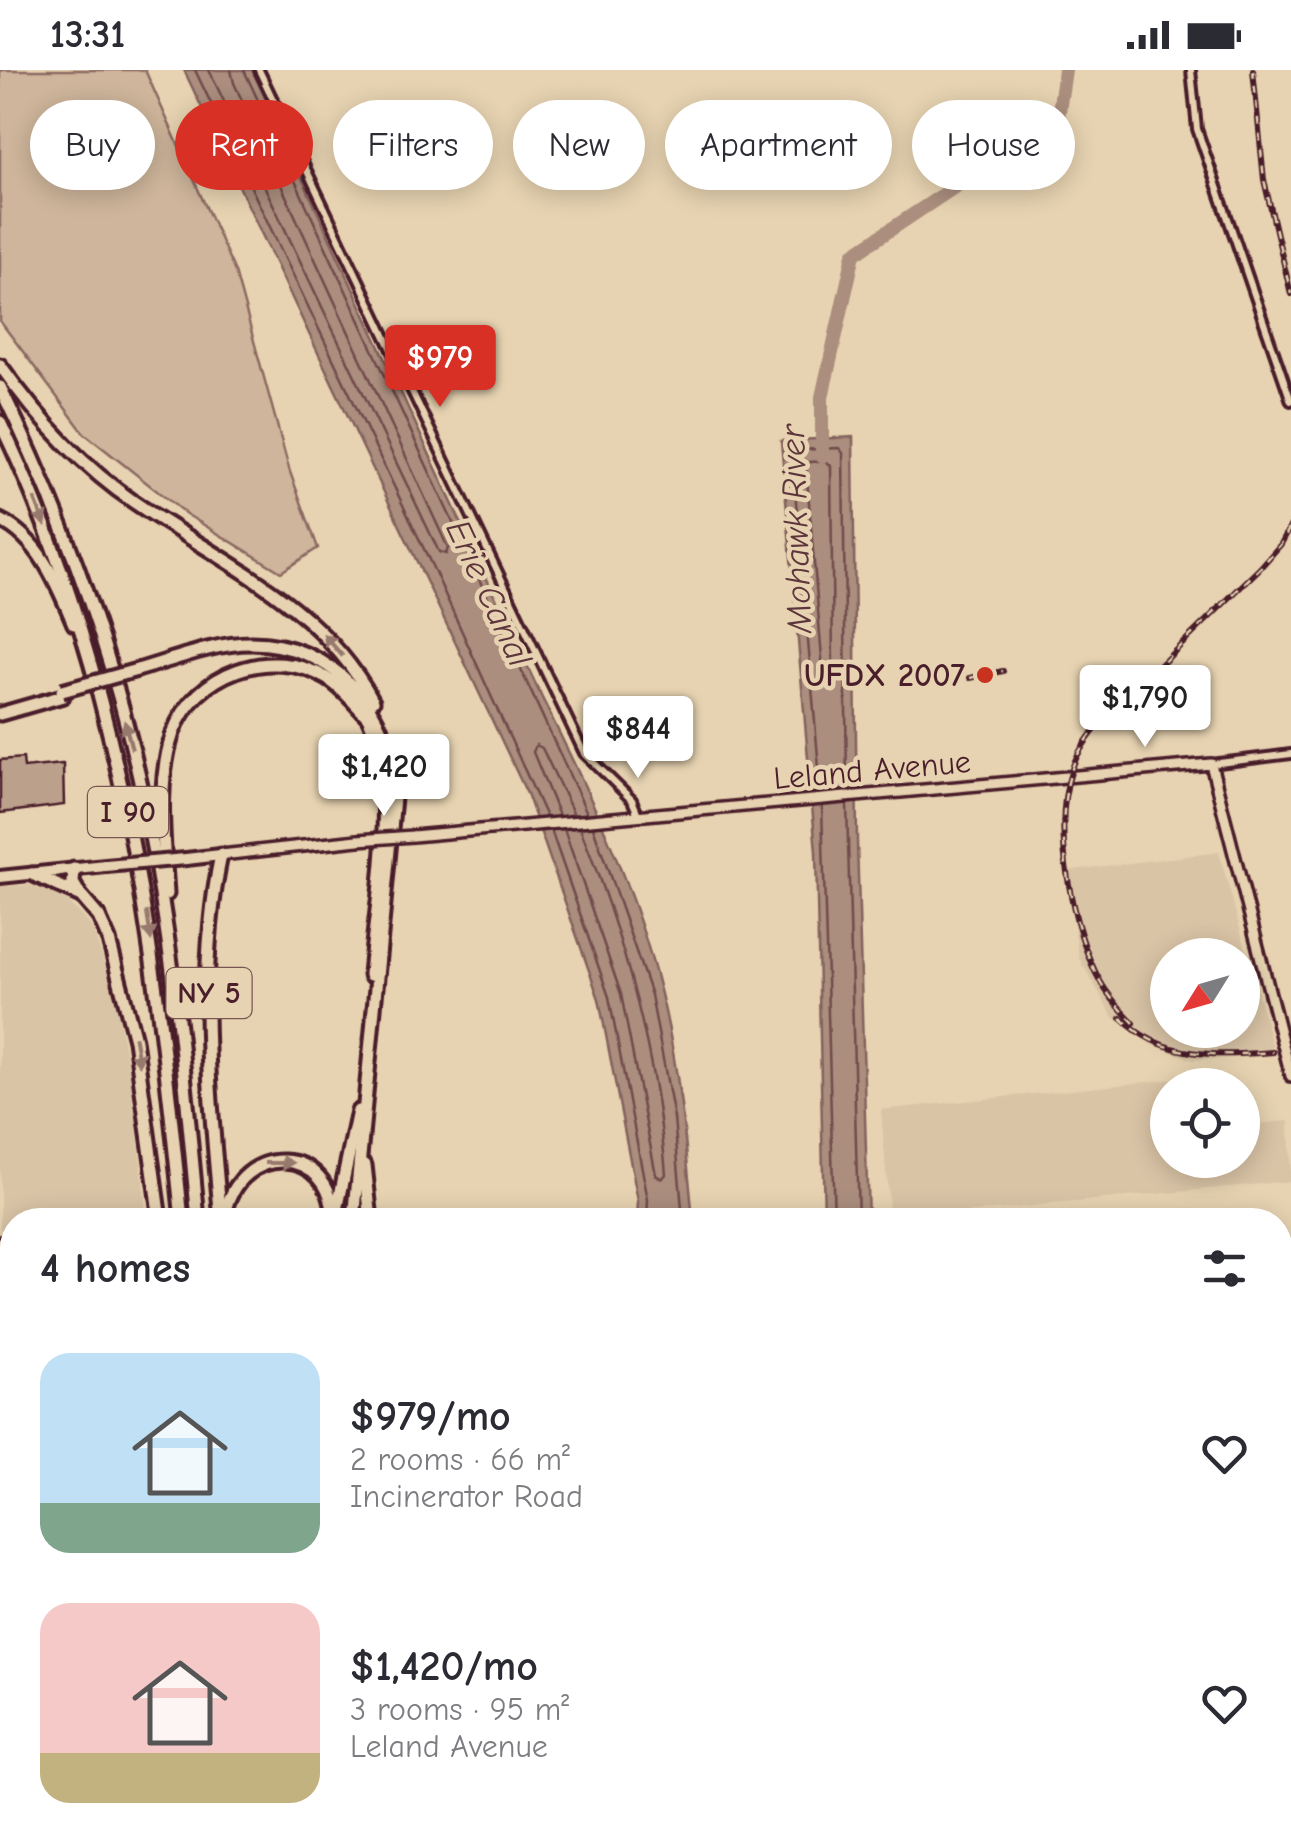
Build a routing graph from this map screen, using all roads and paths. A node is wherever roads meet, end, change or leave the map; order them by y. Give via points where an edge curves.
1 (259, 70) edge
2 (1191, 70) edge
3 (0, 365) edge
4 (0, 387) edge
5 (1291, 400) edge
6 (0, 422) edge
7 (0, 520) edge
8 (95, 672) junction
9 (137, 673) junction
10 (0, 712) edge
11 (368, 718) junction
12 (382, 728) junction
13 (1291, 754) edge
14 (1212, 764) junction
15 (638, 817) junction
16 (221, 855) junction
17 (74, 870) junction
18 (32, 874) junction
19 (0, 877) edge
20 (81, 896) junction
21 (172, 968) junction
22 (1291, 1076) edge
23 (359, 1106) junction
24 (363, 1126) junction
25 (158, 1208) edge
26 (181, 1208) edge
27 (197, 1208) edge
28 (222, 1208) edge
29 (228, 1208) edge
30 (332, 1208) edge
31 (337, 1208) edge
32 (352, 1208) edge
33 (353, 1208) edge
34 (370, 1208) edge

1 - 15 street via 584,754 632,800
2 - 5 street via 1197,130
12 -> 3 highway via 365,686 315,624 100,476 31,407
21 -> 4 highway, I 90 via 150,826 104,644 58,516
6 -> 8 highway, I 90 via 40,511
7 - 8 highway via 37,552
8 -> 26 highway, I 90 via 151,934
9 - 10 highway, bridge
9 - 11 highway via 213,654 285,653 348,688
9 - 12 highway via 226,645 273,644 341,674
11 - 21 highway via 326,678 266,664 227,674 185,709 172,736 164,797
11 - 23 highway via 385,786
12 - 24 highway via 396,787
13 - 14 street
14 - 15 street, Leland Avenue
14 - 22 street
15 - 16 street, Leland Avenue, bridge
16 - 17 main road, Leland Avenue, bridge
16 - 28 highway, NY 5 via 209,1038
17 - 18 main road, Leland Avenue
17 - 20 highway
18 - 19 main road, Leland Avenue
18 - 20 highway
20 -> 25 highway, NY 5 via 104,927 133,1029
21 - 27 highway, I 90
23 - 31 highway
23 - 32 highway
24 - 33 highway
24 - 34 highway
29 -> 30 highway via 239,1180 275,1160 313,1171

